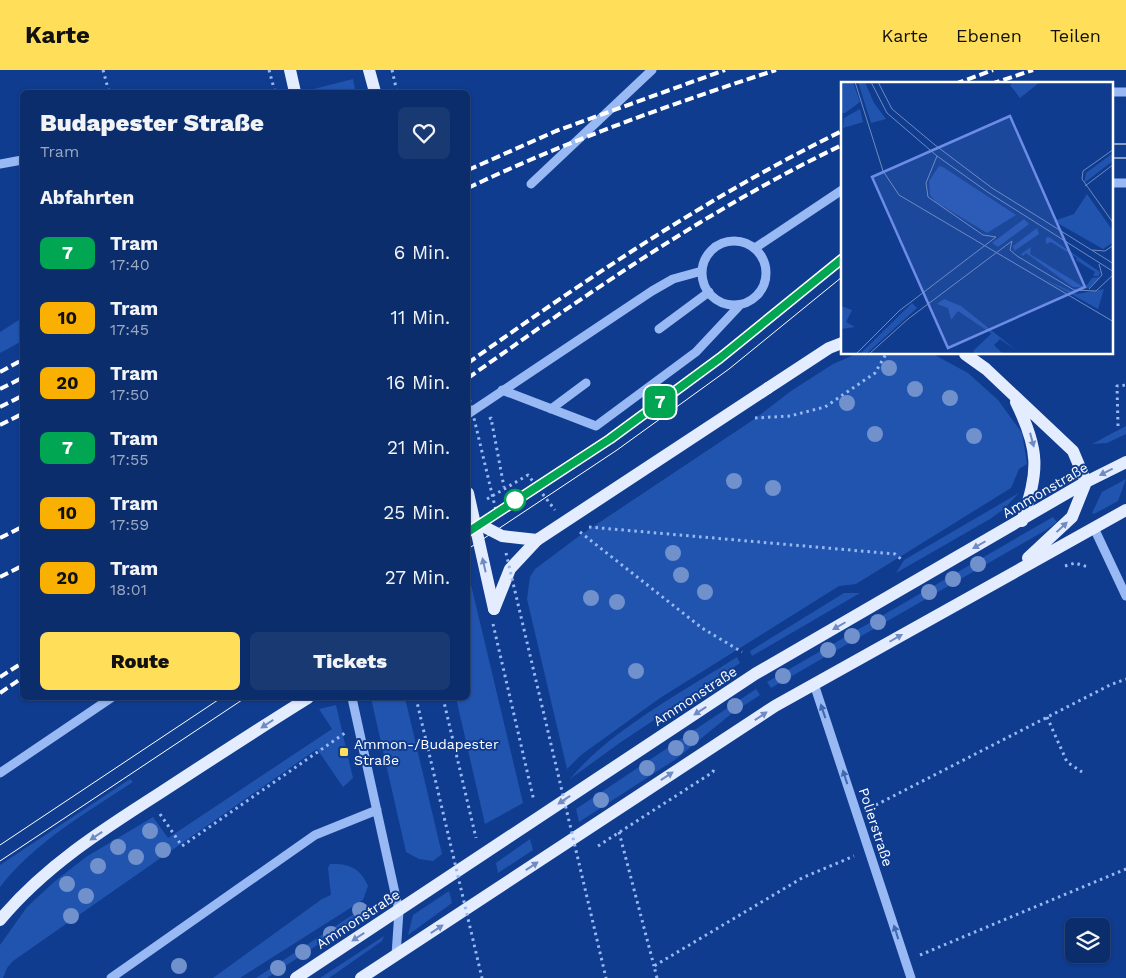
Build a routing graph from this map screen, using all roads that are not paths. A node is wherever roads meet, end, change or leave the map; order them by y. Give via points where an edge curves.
1 (290, 70) edge
2 (370, 70) edge
3 (652, 70) edge
4 (295, 90) edge
5 (375, 90) edge
6 (20, 160) edge
7 (0, 164) edge
8 (531, 184) dead end
9 (841, 191) edge
10 (755, 248) junction
11 (702, 271) junction
12 (709, 292) junction
13 (740, 305) junction
14 (659, 329) dead end
15 (841, 343) edge
16 (966, 355) edge
17 (586, 383) dead end
18 (502, 390) junction
19 (1013, 395) junction
20 (551, 409) junction
21 (470, 413) edge
22 (1126, 462) edge
23 (1086, 482) junction
24 (470, 504) edge
25 (1126, 510) edge
26 (473, 521) junction
27 (1022, 521) junction
28 (1094, 528) junction
29 (537, 540) junction
30 (1013, 572) junction
31 (1126, 596) edge
32 (814, 684) junction
33 (108, 700) edge
34 (305, 700) edge
35 (352, 700) edge
36 (0, 773) edge
37 (376, 810) junction
38 (399, 911) junction
39 (0, 920) edge
40 (396, 955) junction
41 (111, 978) edge
42 (296, 978) edge
43 (361, 978) edge
44 (911, 978) edge

1 - 4 main road
2 - 5 main road
3 - 8 street
6 - 7 street
9 - 10 street
10 - 11 street via 739,241 722,243 708,254
10 - 13 street via 764,260 767,274 763,288 753,299
11 - 12 street via 704,285
11 - 18 street via 673,279 652,291
12 - 13 street via 725,304
12 - 14 street
13 - 20 street via 696,352 596,426
15 - 29 main road, bridge via 829,348
16 - 19 main road
17 - 20 street
18 - 20 street
18 - 21 street
19 - 23 main road via 1073,451
19 -> 27 main road via 1029,428 1035,453 1030,496
22 -> 23 main road, Ammonstraße
23 - 27 main road, Ammonstraße
30 -> 23 main road via 1072,517
24 - 26 main road, bridge
25 - 28 main road
26 - 29 main road, bridge via 502,536
29 -> 26 main road, bridge via 510,569 494,609
27 -> 38 main road, Ammonstraße via 756,674
28 - 30 main road
28 - 31 street
32 -> 30 main road
40 -> 32 main road via 735,732
44 -> 32 street, Polierstraße
33 - 36 street
34 -> 39 main road via 136,808 57,863 31,885
35 - 37 street
37 - 38 street
37 - 41 street via 315,835
38 - 40 street
38 -> 42 main road, Ammonstraße
40 - 43 main road

